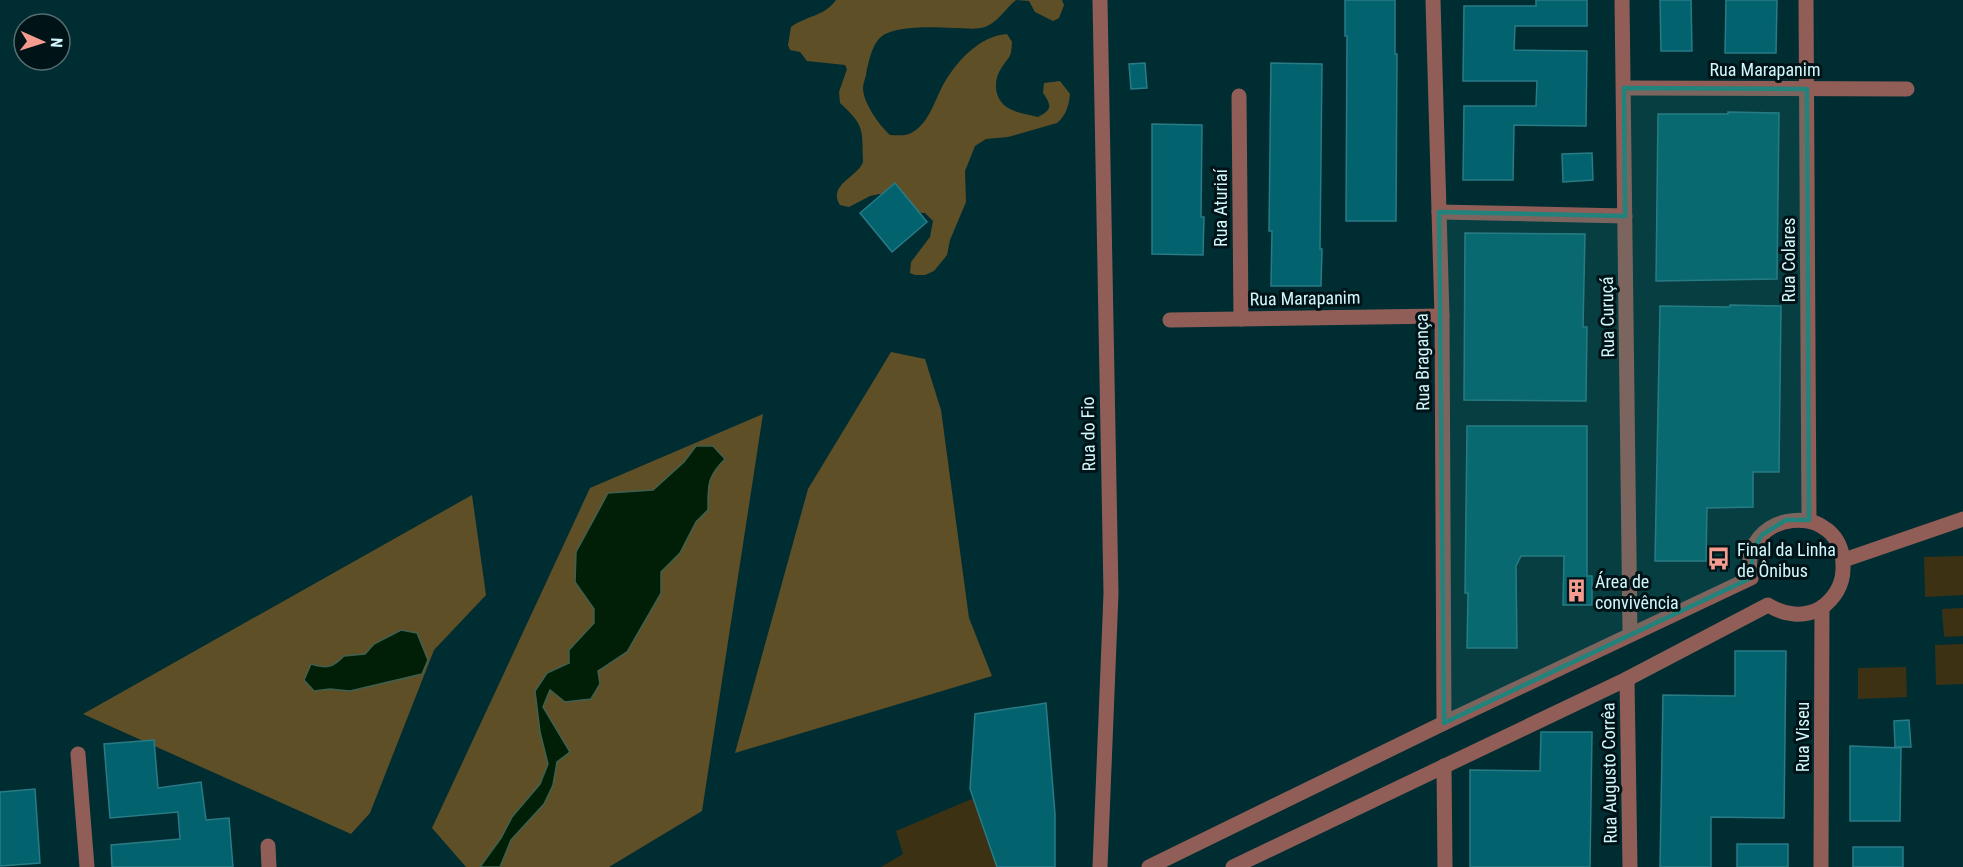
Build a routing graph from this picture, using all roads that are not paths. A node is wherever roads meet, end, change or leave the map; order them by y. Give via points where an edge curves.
1 (1100, 0) edge
2 (1433, 0) edge
3 (1623, 0) edge
4 (1806, 0) edge
5 (1624, 88) junction
6 (1808, 89) junction
7 (1907, 89) dead end
8 (1239, 96) dead end
9 (1439, 212) junction
10 (1625, 216) junction
11 (1442, 316) junction
12 (1241, 319) junction
13 (1170, 320) dead end
14 (1962, 519) edge
15 (1809, 520) junction
16 (1844, 560) junction
17 (1822, 607) junction
18 (1630, 634) junction
19 (1627, 679) junction
20 (1444, 723) junction
21 (78, 754) dead end
22 (1444, 766) junction
23 (268, 846) dead end
24 (87, 867) edge
25 (270, 867) edge
26 (1100, 867) edge
27 (1149, 867) edge
28 (1233, 867) edge
29 (1445, 867) edge
30 (1629, 867) edge
31 (1821, 867) edge

1 - 26 street, Rua do Fio via 1111,593
2 - 9 street, Rua Bragança
3 - 5 street, Rua Curuçá
4 - 6 street, Rua Colares
5 - 6 street, Rua Marapanim
5 - 10 street, Rua Curuçá
6 - 7 street, Rua Marapanim
6 - 15 street, Rua Colares
8 - 12 street, Rua Aturiaí
9 - 10 street
9 - 11 street, Rua Bragança
10 - 18 street, Rua Curuçá
11 - 12 street, Rua Marapanim
11 - 20 street, Rua Bragança
12 - 13 street, Rua Marapanim
14 - 16 street
15 - 16 street via 1828,531
15 - 18 street via 1786,520 1762,535 1752,550 1751,578
16 - 17 street via 1838,590
17 - 19 street via 1798,615 1768,605
17 - 31 street, Rua Viseu
18 - 20 street
19 - 22 street
19 - 30 street, Rua Augusto Corrêa
20 - 27 street
21 - 24 street
22 - 28 street
22 - 29 street
23 - 25 street

